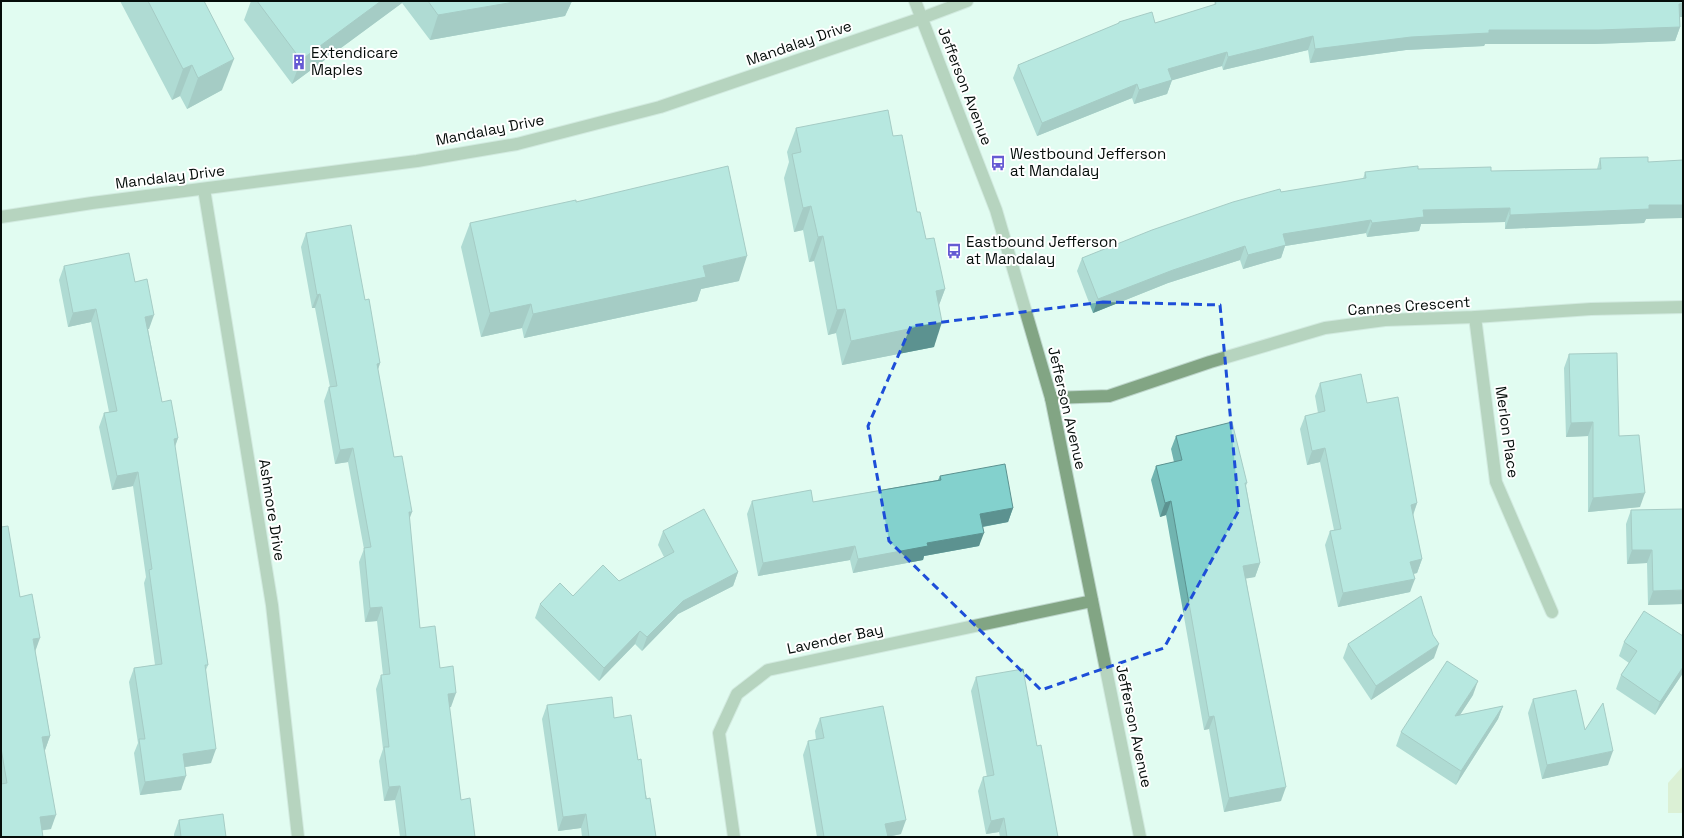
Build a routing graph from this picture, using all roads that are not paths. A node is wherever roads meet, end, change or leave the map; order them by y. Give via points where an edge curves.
1 (914, 1) edge
2 (967, 1) edge
3 (922, 18) junction
4 (204, 189) junction
5 (1, 217) edge
6 (1683, 306) edge
7 (1475, 317) junction
8 (1051, 398) junction
9 (1092, 602) junction
10 (1552, 612) dead end
11 (298, 837) edge
12 (734, 837) edge
13 (1140, 837) edge

1 - 3 street, Jefferson Avenue
2 - 3 street, Mandalay Drive
3 - 4 street, Mandalay Drive via 660,107 517,144
3 - 8 street, Jefferson Avenue via 996,210
4 - 5 street, Mandalay Drive
4 - 11 street, Ashmore Drive via 272,605
6 - 7 street, Cannes Crescent
7 - 8 street, Cannes Crescent via 1386,320 1324,328 1109,396
7 - 10 street, Merlon Place via 1496,482
8 - 9 street, Jefferson Avenue
9 - 12 street, Lavender Bay via 768,670 737,694 719,733
9 - 13 street, Jefferson Avenue

